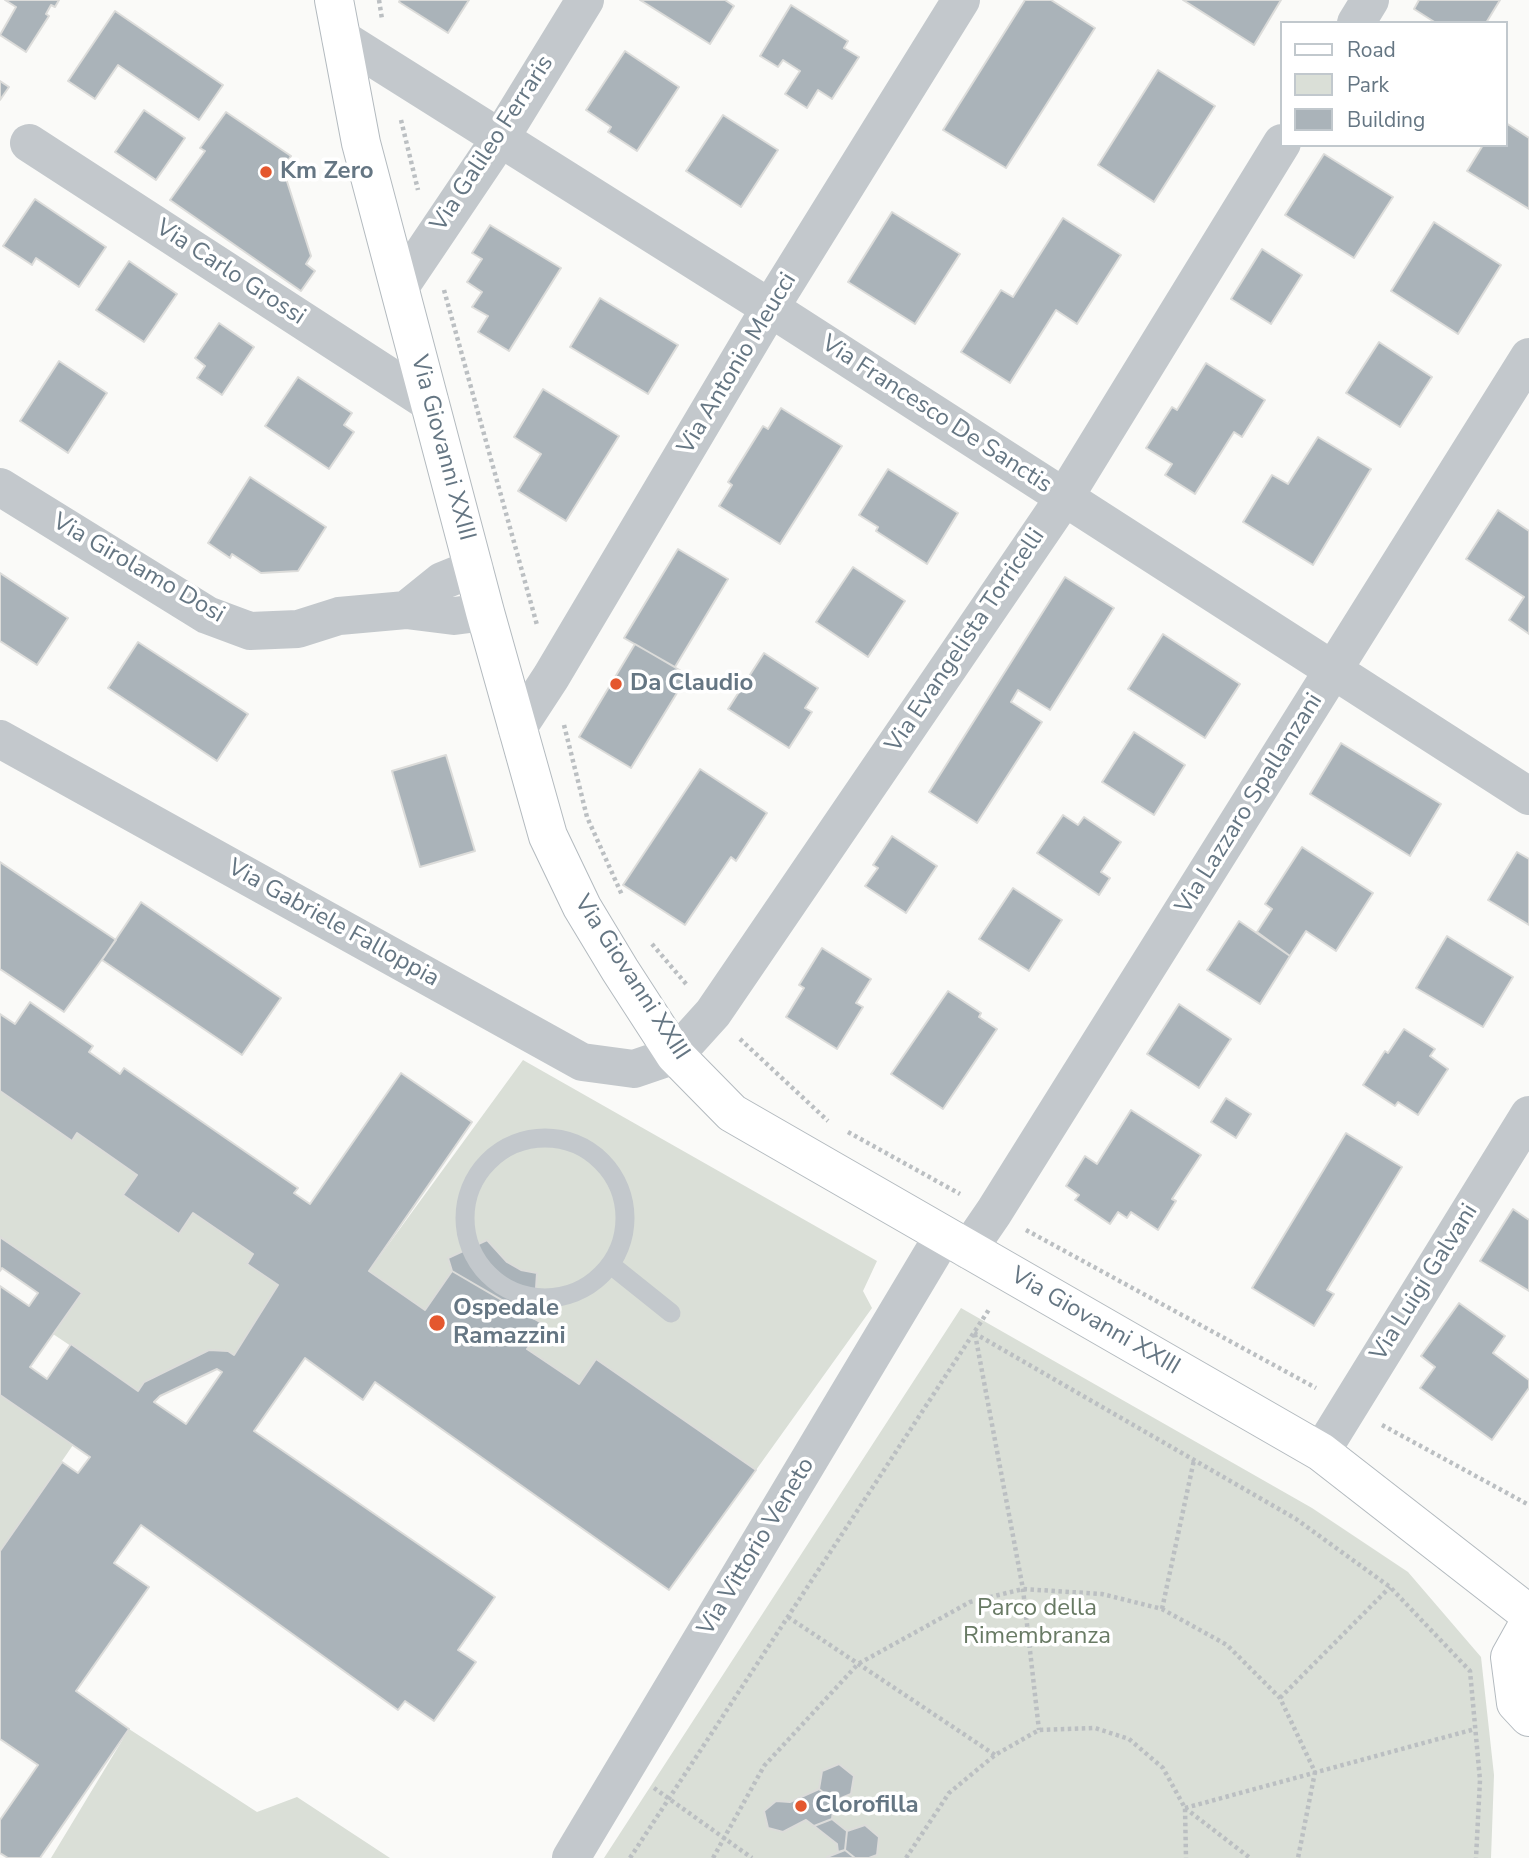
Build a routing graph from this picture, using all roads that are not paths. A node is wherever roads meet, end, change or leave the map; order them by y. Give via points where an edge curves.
1 (334, 0) edge
2 (585, 0) edge
3 (961, 0) edge
4 (1370, 0) edge
5 (1357, 21) edge
6 (341, 38) junction
7 (501, 137) junction
8 (29, 143) dead end
9 (1280, 146) edge
10 (400, 287) junction
11 (770, 308) junction
12 (1529, 357) edge
13 (430, 403) junction
14 (0, 487) edge
15 (1064, 498) junction
16 (474, 568) junction
17 (406, 610) junction
18 (485, 612) junction
19 (1334, 671) junction
20 (517, 729) junction
21 (0, 738) edge
22 (1529, 796) edge
23 (675, 1055) junction
24 (1529, 1115) edge
25 (956, 1243) junction
26 (611, 1265) junction
27 (671, 1313) dead end
28 (1321, 1452) junction
29 (1529, 1614) edge
30 (1529, 1623) edge
31 (1529, 1717) edge
32 (570, 1858) edge

1 - 6 street, Via Giovanni XXIII
2 - 7 street, Via Galileo Ferraris
3 - 11 street, Via Antonio Meucci
4 - 5 street
6 - 7 street, Via Francesco De Sanctis
6 - 10 street, Via Giovanni XXIII via 360,143
7 - 10 street, Via Galileo Ferraris
7 - 11 street, Via Francesco De Sanctis
8 - 13 street, Via Carlo Grossi
9 - 15 street, Via Evangelista Torricelli
10 - 13 street, Via Giovanni XXIII
11 - 15 street, Via Francesco De Sanctis
11 - 20 street, Via Antonio Meucci
12 - 19 street, Via Lazzaro Spallanzani
13 - 16 street, Via Giovanni XXIII
14 - 17 street, Via Girolamo Dosi via 207,615 250,631 298,629 339,616
15 - 19 street, Via Francesco De Sanctis
15 - 23 street, Via Evangelista Torricelli via 713,1013
16 - 17 street via 442,581
16 - 18 street, Via Giovanni XXIII
17 - 18 street, Via Girolamo Dosi via 454,616
18 - 20 street, Via Giovanni XXIII
19 - 22 street, Via Francesco De Sanctis
19 - 25 street, Via Lazzaro Spallanzani via 994,1212
20 - 23 street, Via Giovanni XXIII via 548,836 582,907
21 - 23 street, Via Gabriele Falloppia via 582,1062 634,1069
23 - 25 street, Via Giovanni XXIII via 732,1113
24 - 28 street, Via Luigi Galvani
25 - 28 street, Via Giovanni XXIII
25 - 32 street, Via Vittorio Veneto
26 - 26 lane via 626,1220 612,1173 595,1156 543,1131 498,1154 478,1174 467,1199 465,1226 473,1253 489,1276 511,1291 538,1298 566,1296 591,1284
26 - 27 lane
28 - 29 street, Via Giovanni XXIII
30 - 31 street via 1510,1657 1516,1703

